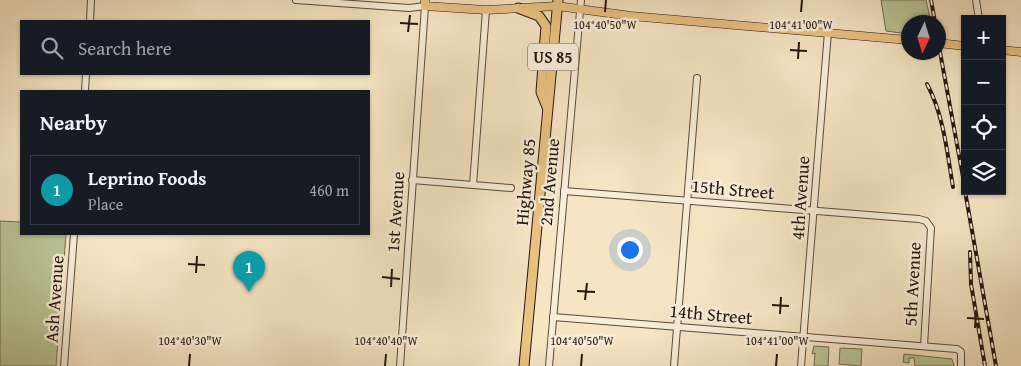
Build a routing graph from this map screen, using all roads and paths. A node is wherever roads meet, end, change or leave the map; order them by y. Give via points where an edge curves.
1 (91, 0) edge
2 (296, 0) edge
3 (581, 0) edge
4 (976, 0) edge
5 (337, 2) edge
6 (425, 3) edge
7 (558, 3) edge
8 (518, 8) junction
9 (580, 9) junction
10 (486, 10) junction
11 (978, 15) edge
12 (90, 20) edge
13 (828, 32) junction
14 (901, 39) edge
15 (946, 45) edge
16 (961, 46) edge
17 (1006, 50) edge
18 (1021, 52) edge
19 (86, 75) edge
20 (698, 78) dead end
21 (85, 90) edge
22 (548, 109) junction
23 (412, 180) junction
24 (473, 184) junction
25 (511, 188) dead end
26 (564, 191) junction
27 (687, 200) junction
28 (814, 211) junction
29 (928, 224) joint
30 (74, 235) edge
31 (553, 316) junction
32 (677, 326) junction
33 (804, 336) junction
34 (924, 346) junction
35 (64, 366) edge
36 (400, 366) edge
37 (524, 366) edge
38 (549, 366) edge
39 (674, 366) edge
40 (801, 366) edge
41 (961, 366) edge

1 - 12 street
2 - 5 street
3 - 9 street, 2nd Avenue
4 - 11 street
5 - 6 street via 409,8
6 - 10 main road
6 - 23 street, 1st Avenue
7 - 8 main road
7 - 9 main road
7 - 22 highway, Highway 85 / US 85
8 - 10 main road
8 - 22 highway via 539,16 546,26 541,92
9 - 13 main road
9 - 26 street, 2nd Avenue
10 - 24 street
13 - 14 main road
13 - 28 street, 4th Avenue
15 - 16 main road
17 - 18 main road
19 - 21 street
20 - 27 street
22 - 37 highway, Highway 85 / US 85
23 - 24 street
23 - 36 street, 1st Avenue
24 - 25 street
26 - 27 street, 15th Street
26 - 31 street, 2nd Avenue
27 - 28 street, 15th Street
27 - 32 street
28 - 29 street, 15th Street via 920,219
28 - 33 street, 4th Avenue
29 - 34 street, 5th Avenue
30 - 35 street, Ash Avenue
31 - 32 street, 14th Street
31 - 38 street, 2nd Avenue
32 - 33 street, 14th Street
32 - 39 street
33 - 34 street, 14th Street
33 - 40 street, 4th Avenue
34 - 41 street, 14th Street via 957,349 961,352

